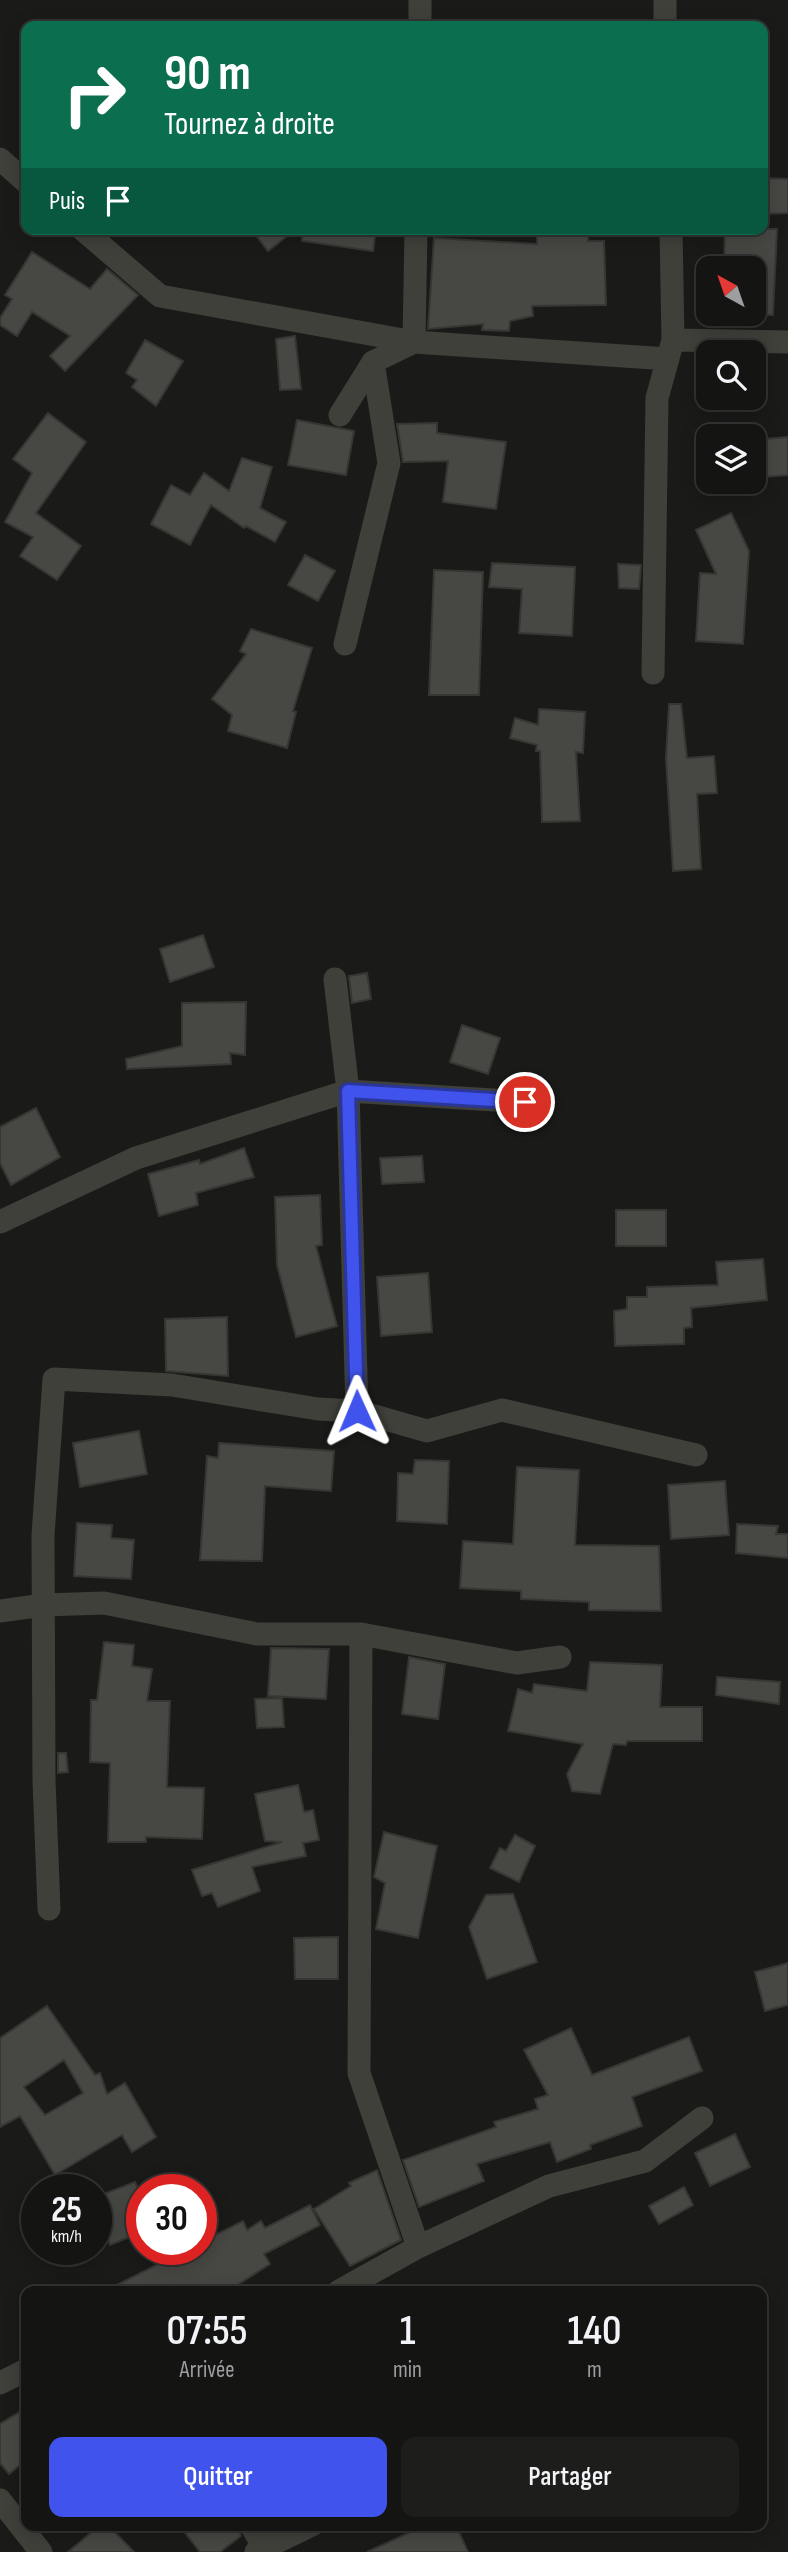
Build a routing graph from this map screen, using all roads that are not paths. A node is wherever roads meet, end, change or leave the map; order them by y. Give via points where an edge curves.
1 (420, 0) edge
2 (665, 0) edge
3 (420, 21) edge
4 (666, 21) edge
5 (0, 159) edge
6 (21, 178) edge
7 (89, 235) edge
8 (416, 235) edge
9 (671, 235) edge
10 (414, 342) junction
11 (788, 342) edge
12 (671, 349) junction
13 (373, 362) junction
14 (340, 415) dead end
15 (345, 644) dead end
16 (653, 673) dead end
17 (335, 979) dead end
18 (348, 1091) junction
19 (525, 1102) dead end
20 (0, 1222) edge
21 (357, 1411) junction
22 (696, 1455) dead end
23 (43, 1605) junction
24 (0, 1611) edge
25 (361, 1634) junction
26 (559, 1657) dead end
27 (49, 1909) dead end
28 (702, 2118) dead end
29 (418, 2247) junction
30 (348, 2286) edge
31 (21, 2372) edge
32 (0, 2383) edge
33 (0, 2500) edge
34 (21, 2527) edge
35 (24, 2531) edge
36 (253, 2531) edge
37 (300, 2531) edge
38 (260, 2550) edge
39 (41, 2552) edge

1 - 3 street
2 - 4 street
5 - 6 street
7 - 10 street via 160,296
8 - 10 street
9 - 12 street
10 - 12 street
10 - 13 street
11 - 12 street
12 - 16 street via 657,398
13 - 14 street
13 - 15 street via 389,464
17 - 18 street
18 - 19 street
18 - 20 street via 136,1158
18 - 21 street
21 - 22 street via 426,1431 502,1410
21 - 23 street via 317,1409 172,1385 54,1379
23 - 24 street
23 - 25 street via 104,1603 257,1634
23 - 27 street
25 - 26 street via 517,1664
25 - 29 street via 359,2073
28 - 29 street via 645,2161 549,2186
29 - 30 street
31 - 32 street
33 - 34 street
35 - 39 street
36 - 38 street
37 - 38 street

